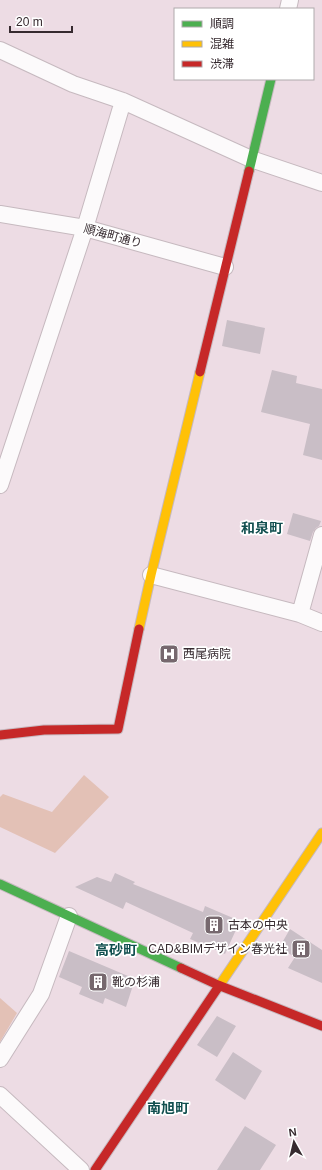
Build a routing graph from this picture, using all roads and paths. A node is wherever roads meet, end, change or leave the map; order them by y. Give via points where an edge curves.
1 (0, 50) edge
2 (271, 80) edge
3 (123, 101) junction
4 (251, 159) junction
5 (322, 183) edge
6 (0, 214) edge
7 (85, 228) junction
8 (225, 267) junction
9 (0, 484) edge
10 (322, 535) edge
11 (151, 575) junction
12 (300, 614) junction
13 (322, 622) edge
14 (0, 735) edge
15 (322, 833) edge
16 (0, 884) edge
17 (69, 916) junction
18 (218, 985) junction
19 (322, 1026) edge
20 (0, 1059) edge
21 (0, 1095) edge
22 (81, 1170) edge
23 (95, 1170) edge

1 - 3 street via 73,84
2 - 4 street
3 - 4 street
3 - 7 street
4 - 5 street
4 - 8 street
6 - 7 street, 順海町通り
7 - 8 street, 順海町通り
7 - 9 street
8 - 11 street
10 - 12 street
11 - 12 street
11 - 14 street via 118,729 44,730
12 - 13 street
15 - 18 street
16 - 17 street
17 - 18 street
17 - 20 street via 41,994
18 - 19 street
18 - 23 street
21 - 22 street

